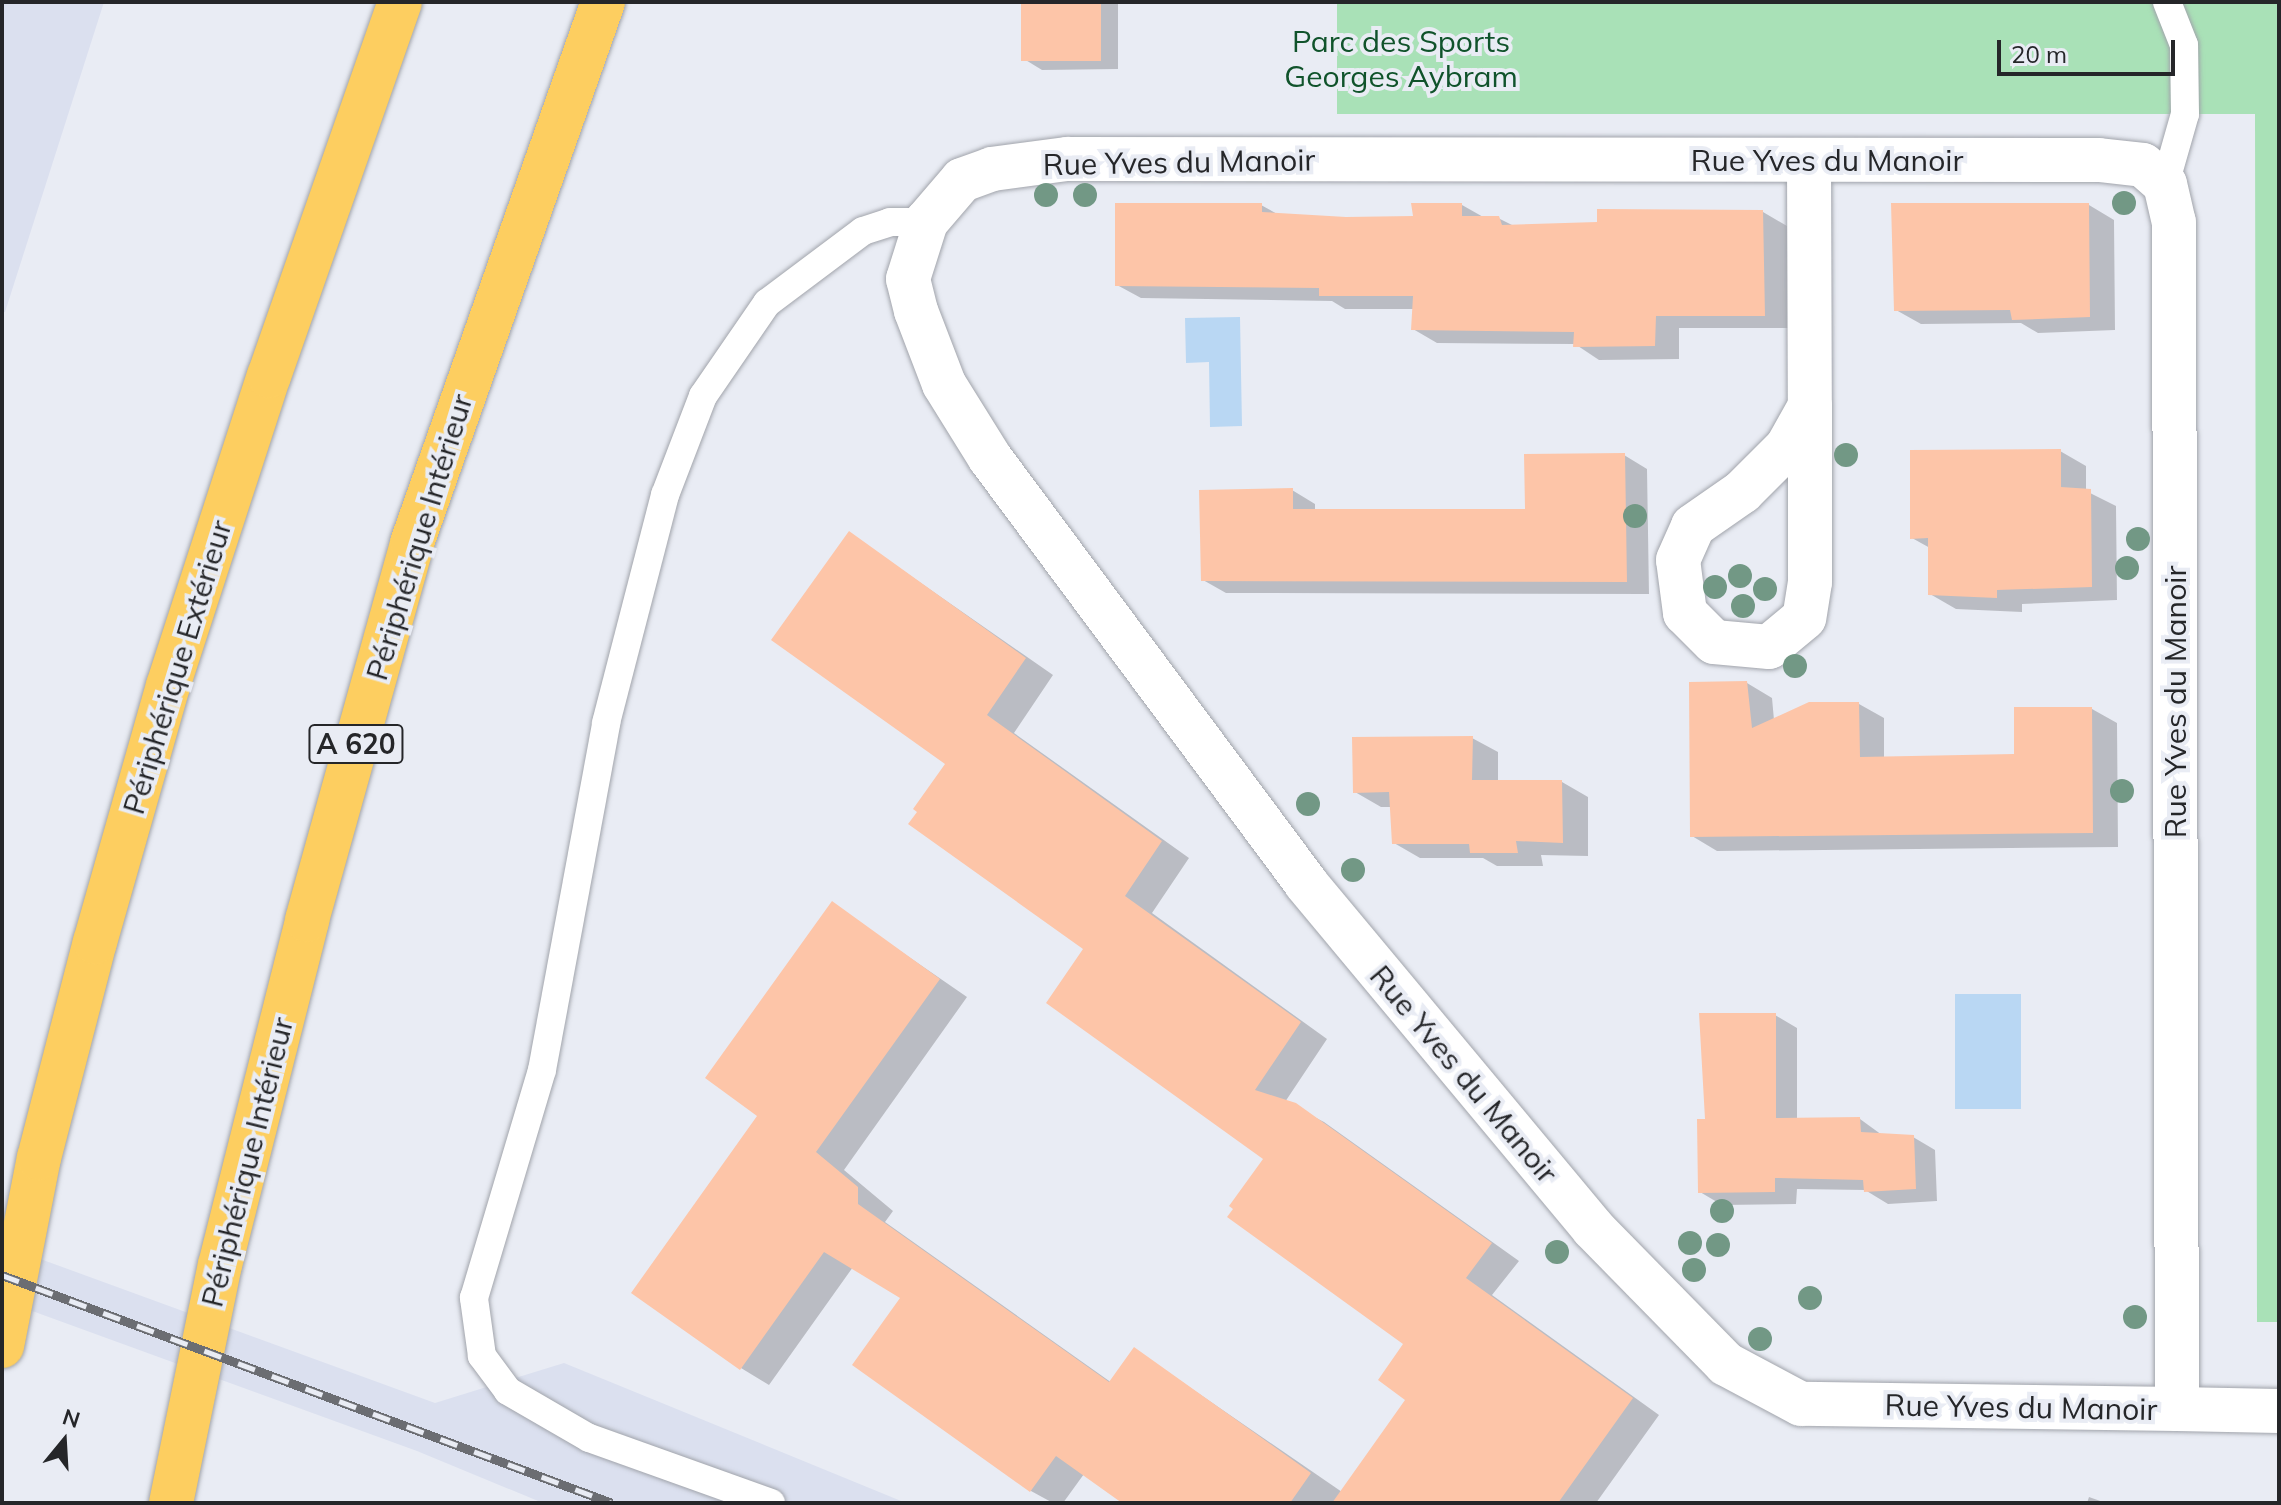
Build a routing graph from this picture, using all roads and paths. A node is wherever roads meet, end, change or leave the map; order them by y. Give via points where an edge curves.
1 (400, 2) edge
2 (603, 2) edge
3 (2167, 2) edge
4 (1809, 161) junction
5 (2165, 184) junction
6 (926, 222) junction
7 (1810, 406) junction
8 (2, 1346) edge
9 (2177, 1409) junction
10 (2279, 1411) edge
11 (171, 1503) edge
12 (771, 1503) edge

1 - 8 highway, Périphérique Extérieur via 168,686 39,1158
2 - 11 highway, Périphérique Intérieur / A 620 via 412,543 299,950 220,1265
3 - 5 lane via 2184,45 2185,114
4 - 5 street, Rue Yves du Manoir via 2099,160 2143,165
4 - 6 street, Rue Yves du Manoir via 1067,159 992,169 962,180
4 - 7 street
5 - 9 street, Rue Yves du Manoir via 2174,222
6 - 9 street, Rue Yves du Manoir via 908,279 916,311 944,384 990,458 1306,883 1416,1019 1593,1228 1726,1364 1801,1404
6 - 12 lane via 890,222 863,231 767,303 703,396 665,495 610,708 542,1070 474,1298 482,1356 508,1391 589,1438
7 - 7 street via 1810,582 1804,618 1769,647 1714,642 1685,613 1678,560 1693,526 1742,492 1787,447
9 - 10 street

